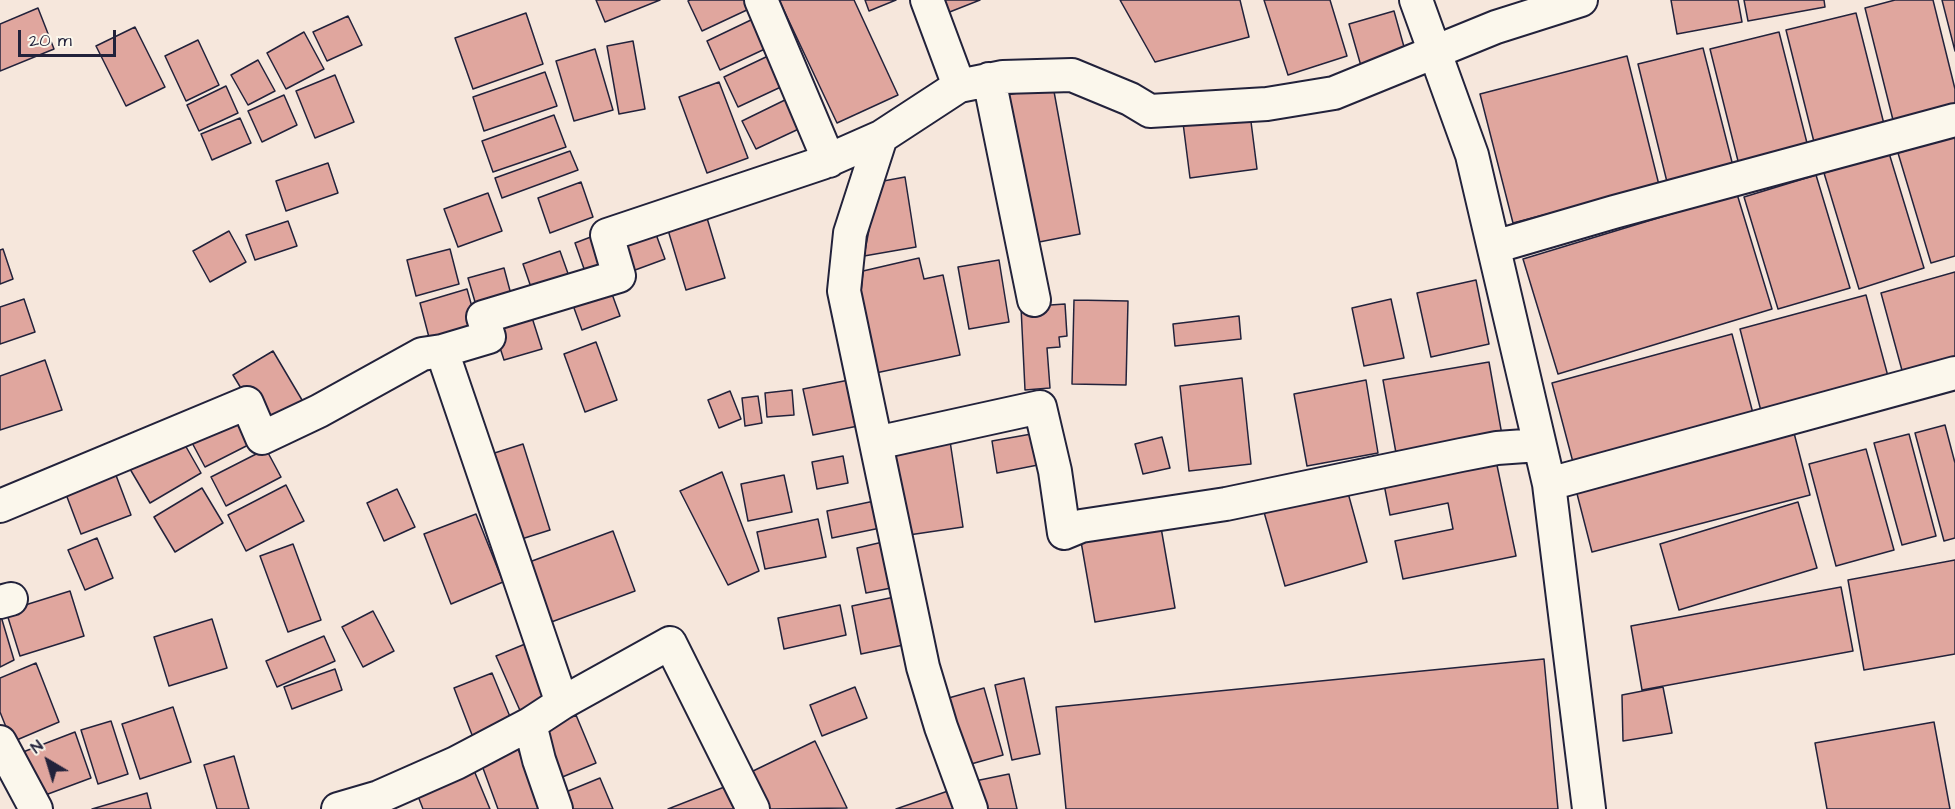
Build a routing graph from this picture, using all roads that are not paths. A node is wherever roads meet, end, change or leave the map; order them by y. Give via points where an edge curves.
1 (761, 0) edge
2 (927, 0) edge
3 (1416, 0) edge
4 (1581, 0) edge
5 (1435, 52) junction
6 (989, 79) junction
7 (959, 86) junction
8 (1955, 120) edge
9 (881, 137) junction
10 (829, 161) junction
11 (1494, 248) junction
12 (1034, 300) dead end
13 (442, 351) junction
14 (1955, 373) edge
15 (876, 443) junction
16 (1539, 445) junction
17 (1549, 484) junction
18 (0, 506) edge
19 (562, 703) junction
20 (530, 723) junction
21 (0, 742) edge
22 (36, 809) edge
23 (338, 809) edge
24 (556, 809) edge
25 (753, 809) edge
26 (971, 809) edge
27 (1589, 809) edge

1 - 10 street
2 - 7 street
3 - 5 street
4 - 5 street via 1496,27
5 - 6 street via 1334,93 1267,104 1185,109 1150,111 1072,75
5 - 11 street via 1472,155
6 - 7 street
6 - 12 street
7 - 9 street
8 - 11 street
9 - 10 street
9 - 15 street via 850,233 844,291
10 - 13 street via 607,235 619,276 483,317 489,337
11 - 16 street
13 - 18 street via 422,354 262,438 247,403
13 - 19 street
14 - 17 street
15 - 16 street via 1040,407 1064,533 1081,526 1226,504 1497,448
15 - 26 street via 923,667
16 - 17 street
17 - 27 street
19 - 20 street
19 - 25 street via 670,643
20 - 23 street via 446,767 379,797
20 - 24 street
21 - 22 street

